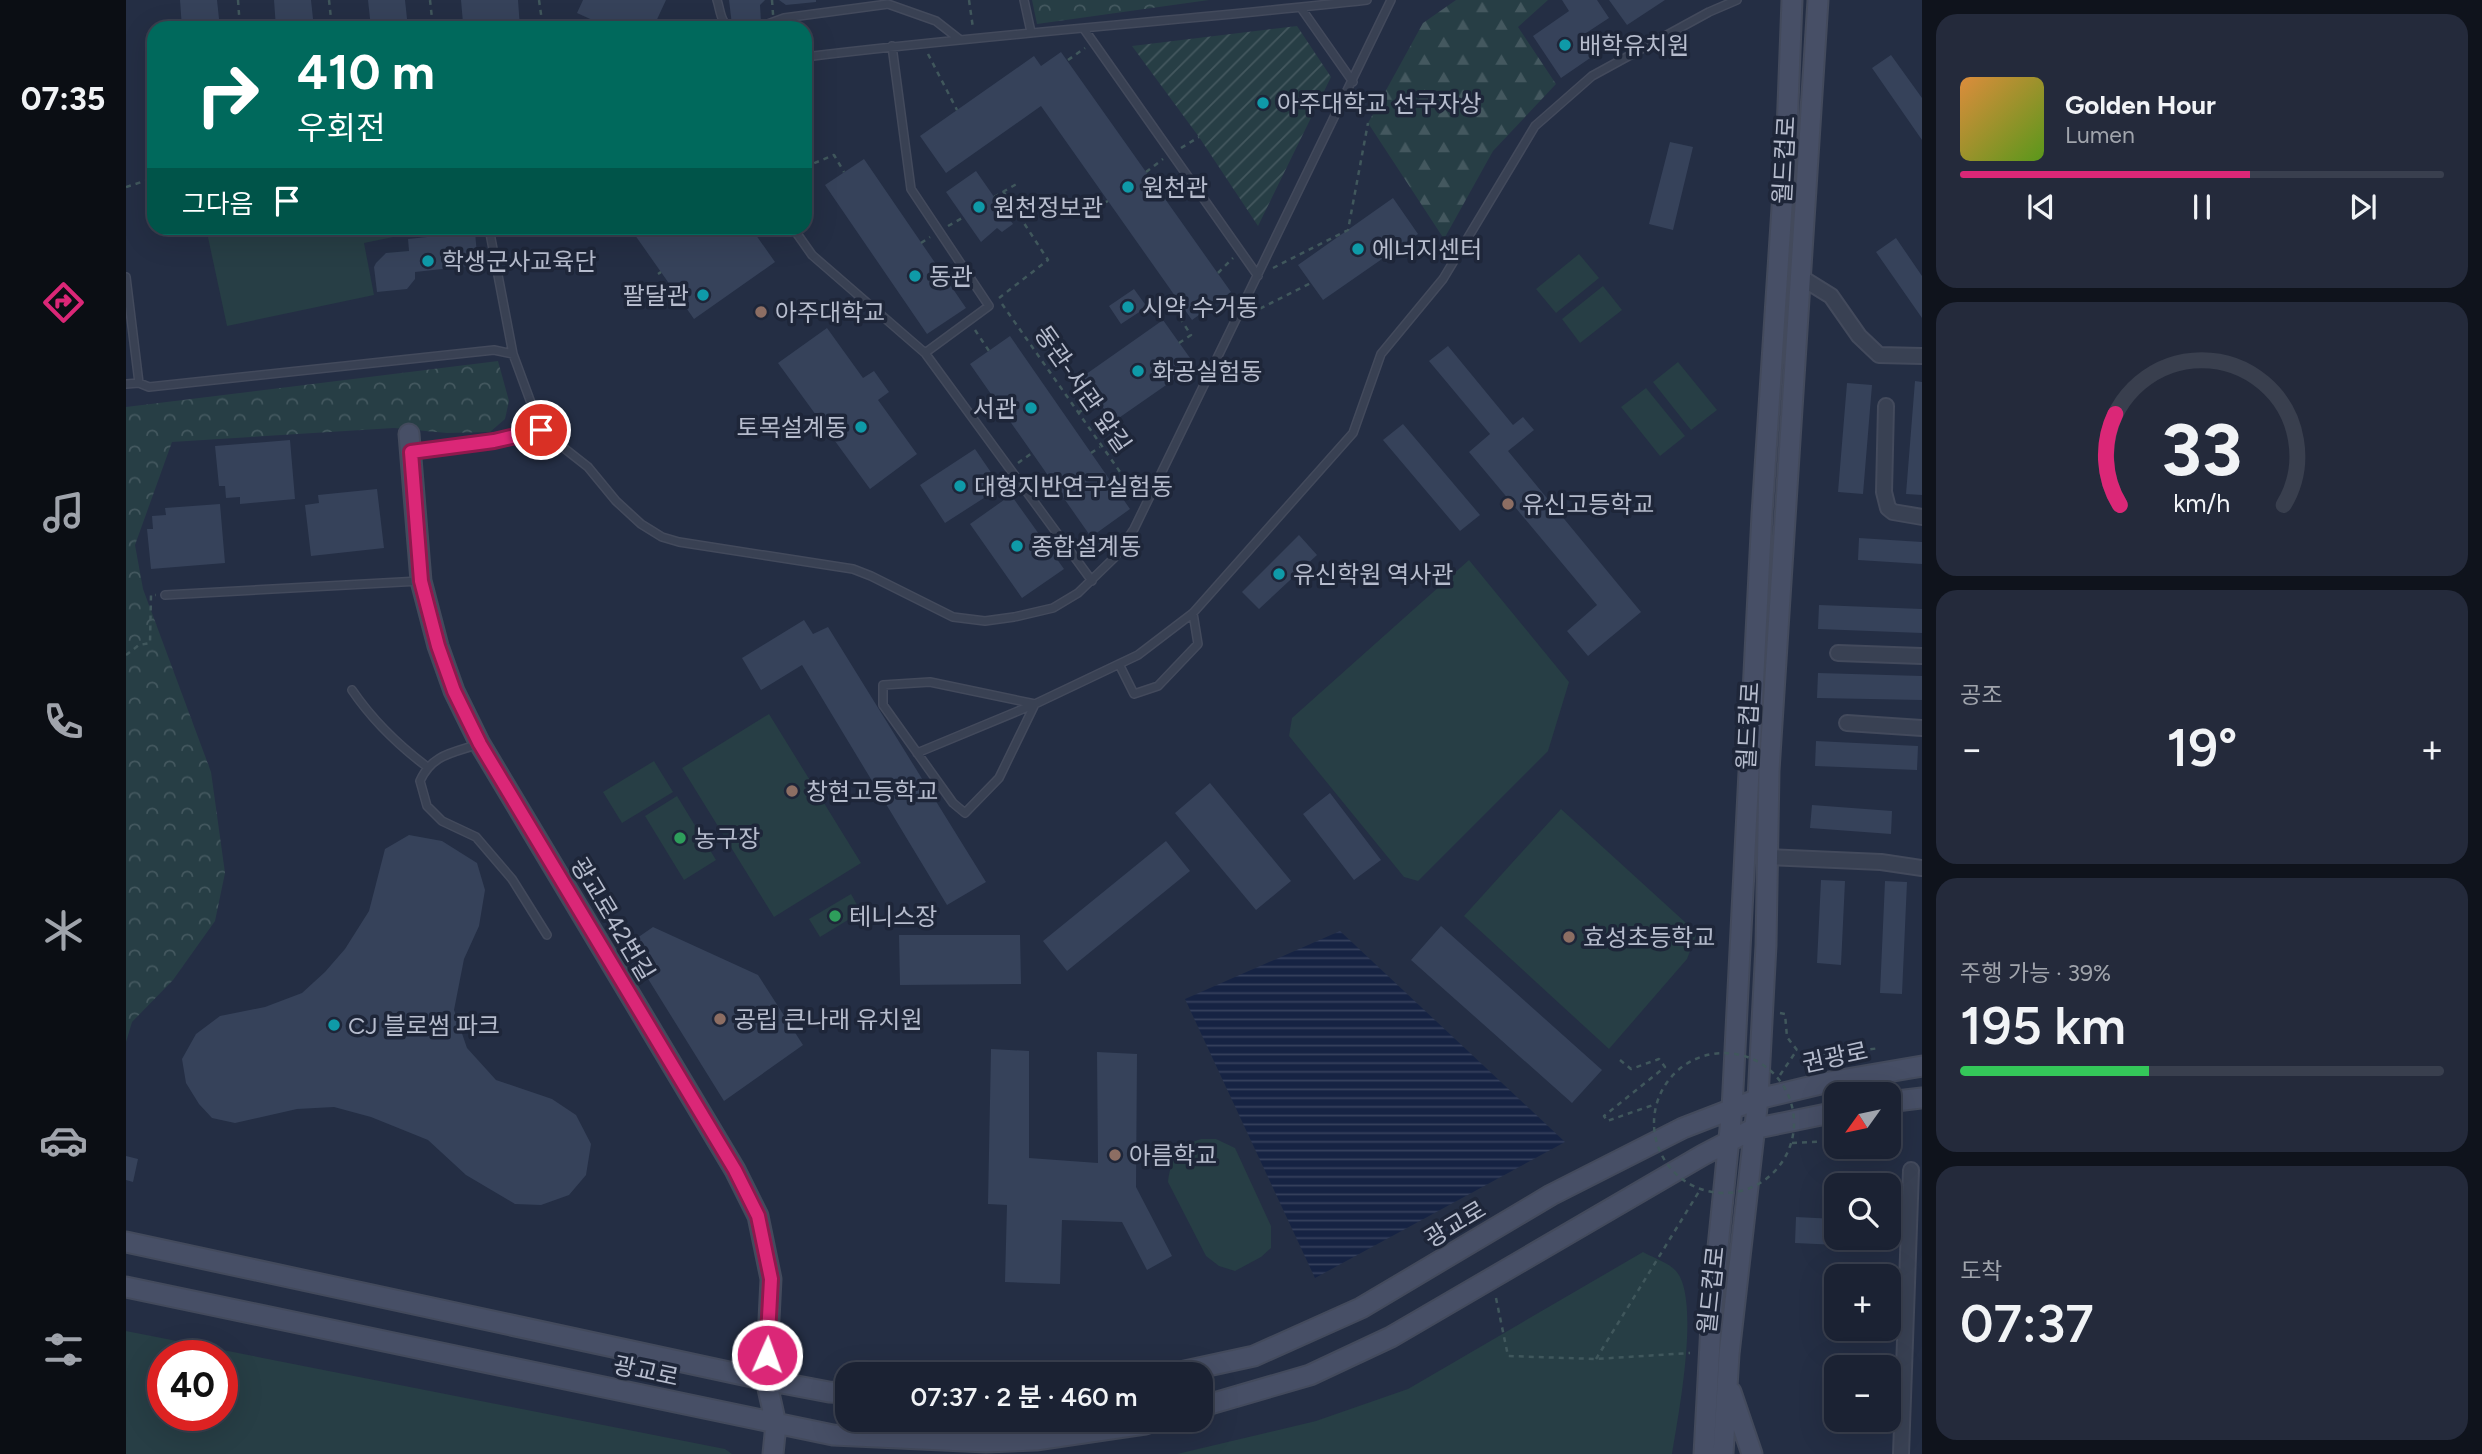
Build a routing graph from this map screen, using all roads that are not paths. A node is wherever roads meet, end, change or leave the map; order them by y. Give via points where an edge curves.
1 (718, 0) edge
2 (1024, 0) edge
3 (1367, 0) edge
4 (1391, 0) edge
5 (1737, 0) edge
6 (1792, 0) edge
7 (1818, 0) edge
8 (1301, 8) junction
9 (723, 21) edge
10 (775, 21) edge
11 (1084, 29) junction
12 (1031, 32) junction
13 (960, 39) junction
14 (892, 46) junction
15 (812, 56) edge
16 (1353, 82) junction
17 (490, 235) edge
18 (798, 235) edge
19 (1258, 276) junction
20 (126, 277) edge
21 (1802, 278) junction
22 (925, 353) junction
23 (513, 354) junction
24 (1922, 355) edge
25 (139, 383) junction
26 (126, 384) edge
27 (1886, 406) dead end
28 (541, 430) junction
29 (410, 443) joint
30 (1922, 517) edge
31 (421, 581) junction
32 (1092, 581) junction
33 (165, 595) road end
34 (1192, 612) junction
35 (1838, 653) dead end
36 (1922, 656) edge
37 (1119, 664) junction
38 (352, 690) dead end
39 (1035, 704) junction
40 (1847, 723) dead end
41 (1922, 728) edge
42 (480, 744) junction
43 (917, 753) junction
44 (426, 766) junction
45 (1767, 857) junction
46 (1922, 868) edge
47 (547, 934) dead end
48 (1922, 1066) edge
49 (1922, 1098) edge
50 (1758, 1099) junction
51 (1901, 1100) edge
52 (1732, 1109) junction
53 (1824, 1114) edge
54 (1754, 1129) junction
55 (1727, 1144) junction
56 (1915, 1173) edge
57 (126, 1242) edge
58 (126, 1287) edge
59 (1213, 1365) edge
60 (766, 1380) junction
61 (1727, 1380) junction
62 (835, 1392) edge
63 (1213, 1403) edge
64 (776, 1424) junction
65 (1090, 1432) edge
66 (773, 1454) edge
67 (1704, 1454) edge
68 (1723, 1454) edge
69 (1752, 1454) edge
70 (1901, 1454) edge

1 - 9 lane
2 - 12 lane
3 - 8 lane
4 - 16 lane
5 - 34 lane via 1592,76 1535,126 1443,279 1381,355 1353,433
6 - 52 street, 월드컵로
7 - 21 street, 월드컵로
8 - 11 lane
8 - 16 lane
10 - 13 lane via 888,4 936,21
11 - 12 lane
11 - 19 lane
12 - 13 lane
13 - 14 lane
14 - 15 lane
14 - 22 lane via 911,188 989,306
16 - 19 lane
17 - 23 lane
18 - 22 lane via 812,255
19 - 32 lane via 1134,529
20 - 25 lane
21 - 24 street via 1832,296 1859,336 1879,355
21 - 45 street, 월드컵로
22 - 32 lane
23 - 25 lane via 494,350 149,387
23 - 28 lane
25 - 26 lane
27 - 30 street via 1884,492 1888,509
28 - 29 lane via 494,441
28 - 32 lane via 588,467 641,524 679,542 853,569 953,617 985,621 1053,608
29 - 31 street, 광교로42번길
31 - 33 lane
31 - 42 street, 광교로42번길 via 454,691
34 - 37 lane via 1138,655
34 - 37 lane via 1198,643 1158,686 1134,694
35 - 36 street
37 - 39 lane
38 - 44 lane via 369,715
39 - 43 lane
39 - 43 lane via 999,778 965,813
39 - 43 lane via 930,682 883,685 883,705
40 - 41 street
42 - 44 lane
42 - 60 street, 광교로42번길 via 735,1170 758,1216 771,1279
44 - 47 lane via 420,781 428,806 442,821 476,837 512,879
45 - 46 street
45 - 50 street, 월드컵로
48 - 50 street, 권광로
49 - 51 street
50 - 52 street, 광교로
50 - 54 street, 월드컵로
52 - 55 street, 월드컵로
52 - 59 street, 광교로 via 1683,1128 1551,1195 1361,1308 1254,1356
53 - 54 street
54 - 55 street
54 - 61 street, 월드컵로
55 - 63 street via 1391,1337 1310,1375
55 - 67 street, 월드컵로
56 - 70 street
57 - 60 street, 광교로
58 - 64 street, 광교로
60 - 62 street, 광교로
60 - 64 street, 광교로42번길
61 - 68 street, 월드컵로
61 - 69 street
64 - 65 street, 광교로 via 833,1435 986,1442
64 - 66 street, 광교로42번길

